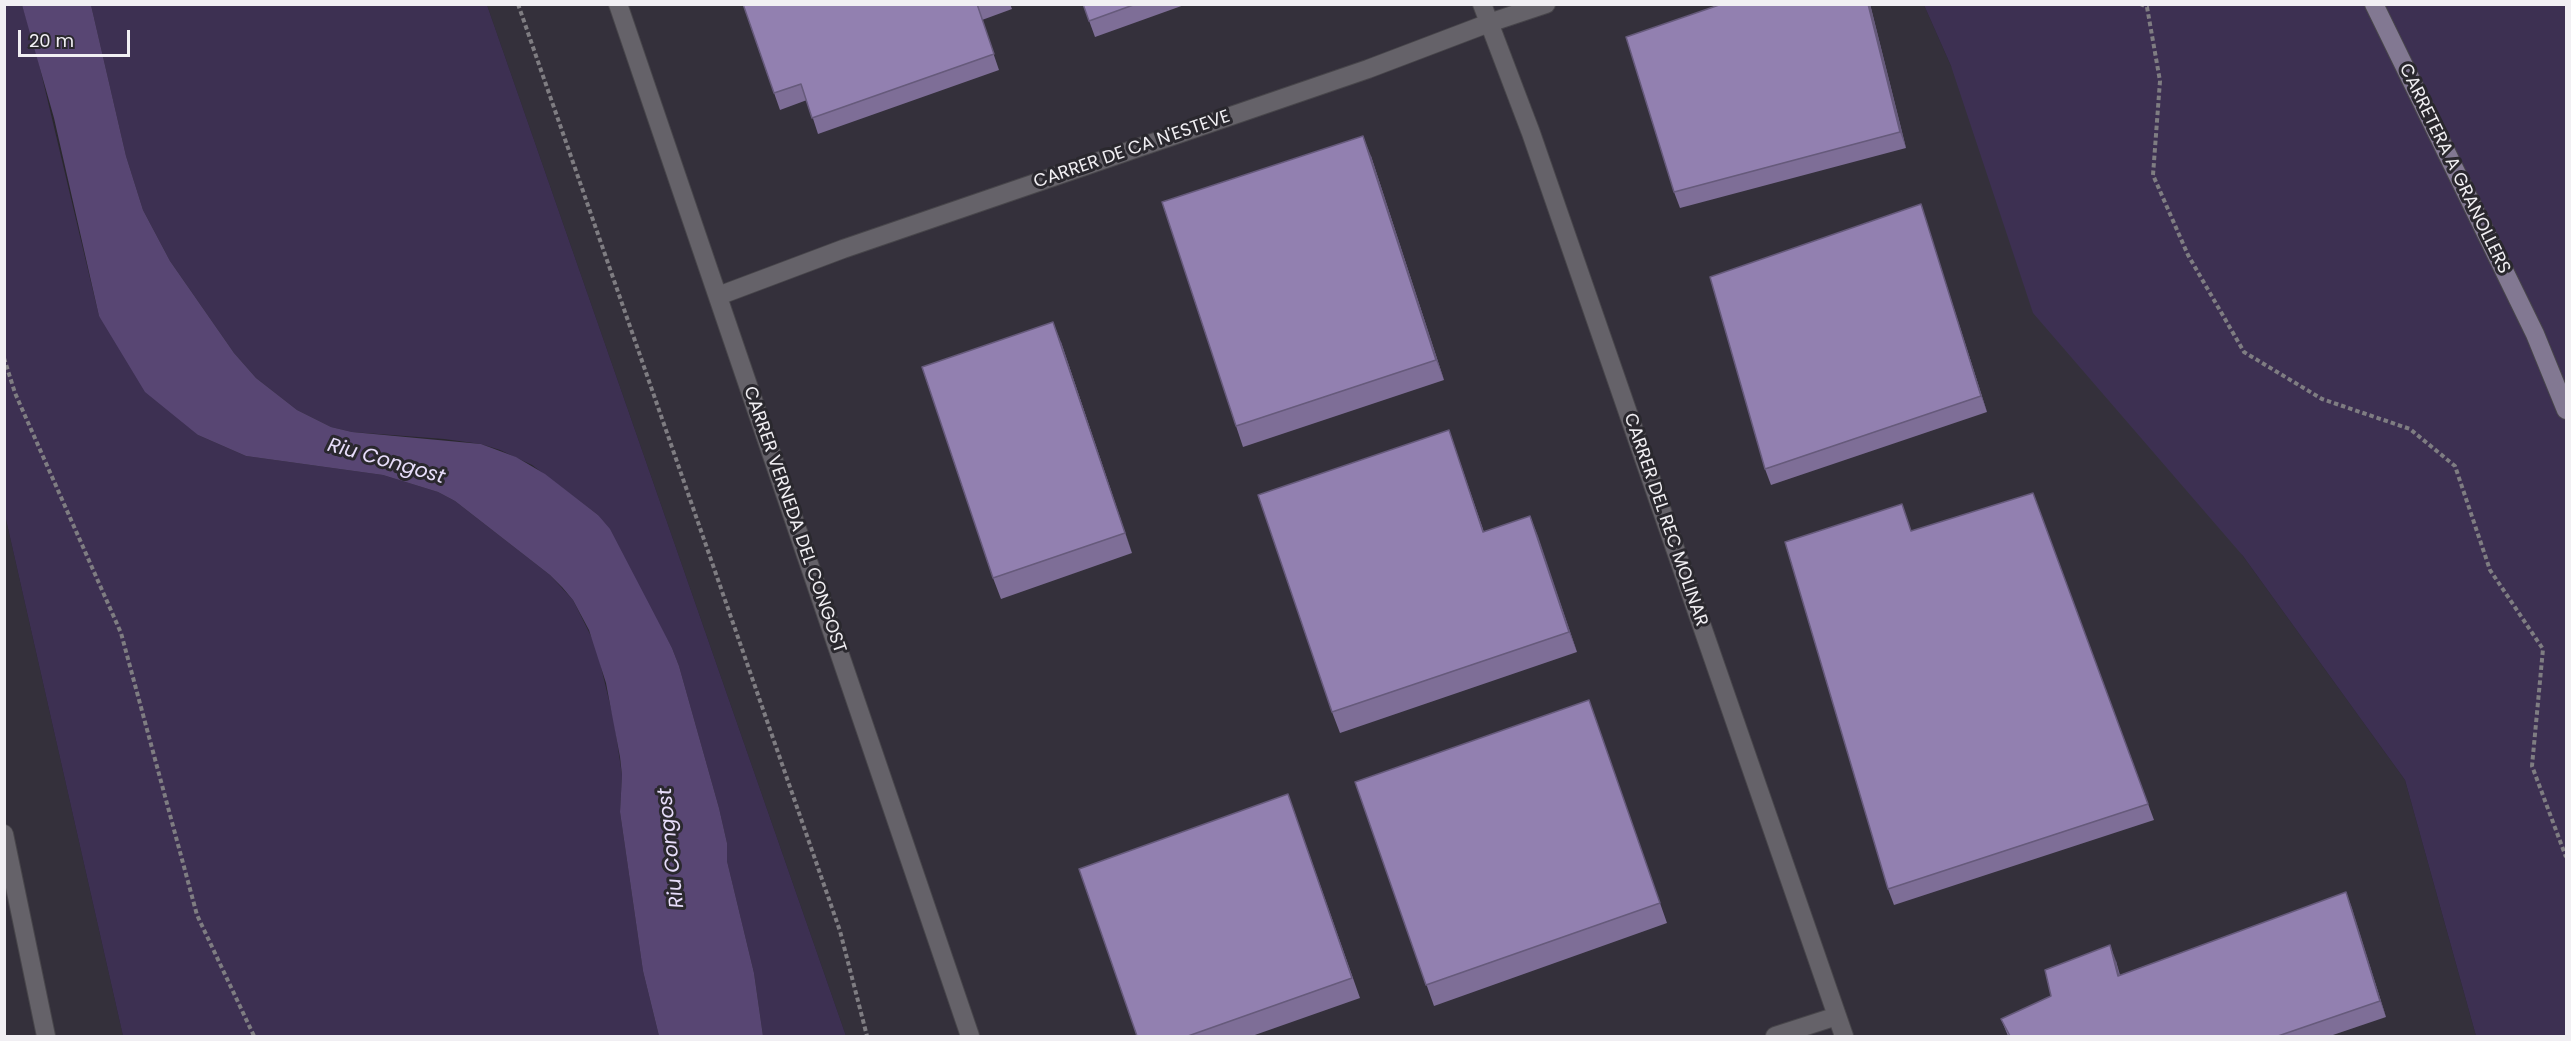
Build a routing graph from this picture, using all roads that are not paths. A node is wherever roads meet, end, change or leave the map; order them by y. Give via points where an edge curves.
1 (618, 4) edge
2 (1482, 4) edge
3 (1546, 4) edge
4 (2374, 4) edge
5 (1489, 23) junction
6 (718, 296) junction
7 (2566, 410) edge
8 (4, 834) edge
9 (1837, 1016) junction
10 (46, 1036) edge
11 (970, 1036) edge
12 (1775, 1036) edge
13 (1844, 1036) edge

1 - 6 street, CARRER VERNEDA DEL CONGOST
2 - 5 street, CARRER DEL REC MOLINAR
3 - 5 street, CARRER DE CA N'ESTEVE
4 - 7 street, CARRETERA A GRANOLLERS via 2535,334
5 - 6 street, CARRER DE CA N'ESTEVE
5 - 9 street, CARRER DEL REC MOLINAR via 1531,133
6 - 11 street, CARRER VERNEDA DEL CONGOST
8 - 10 street
9 - 12 street
9 - 13 street, CARRER DEL REC MOLINAR

